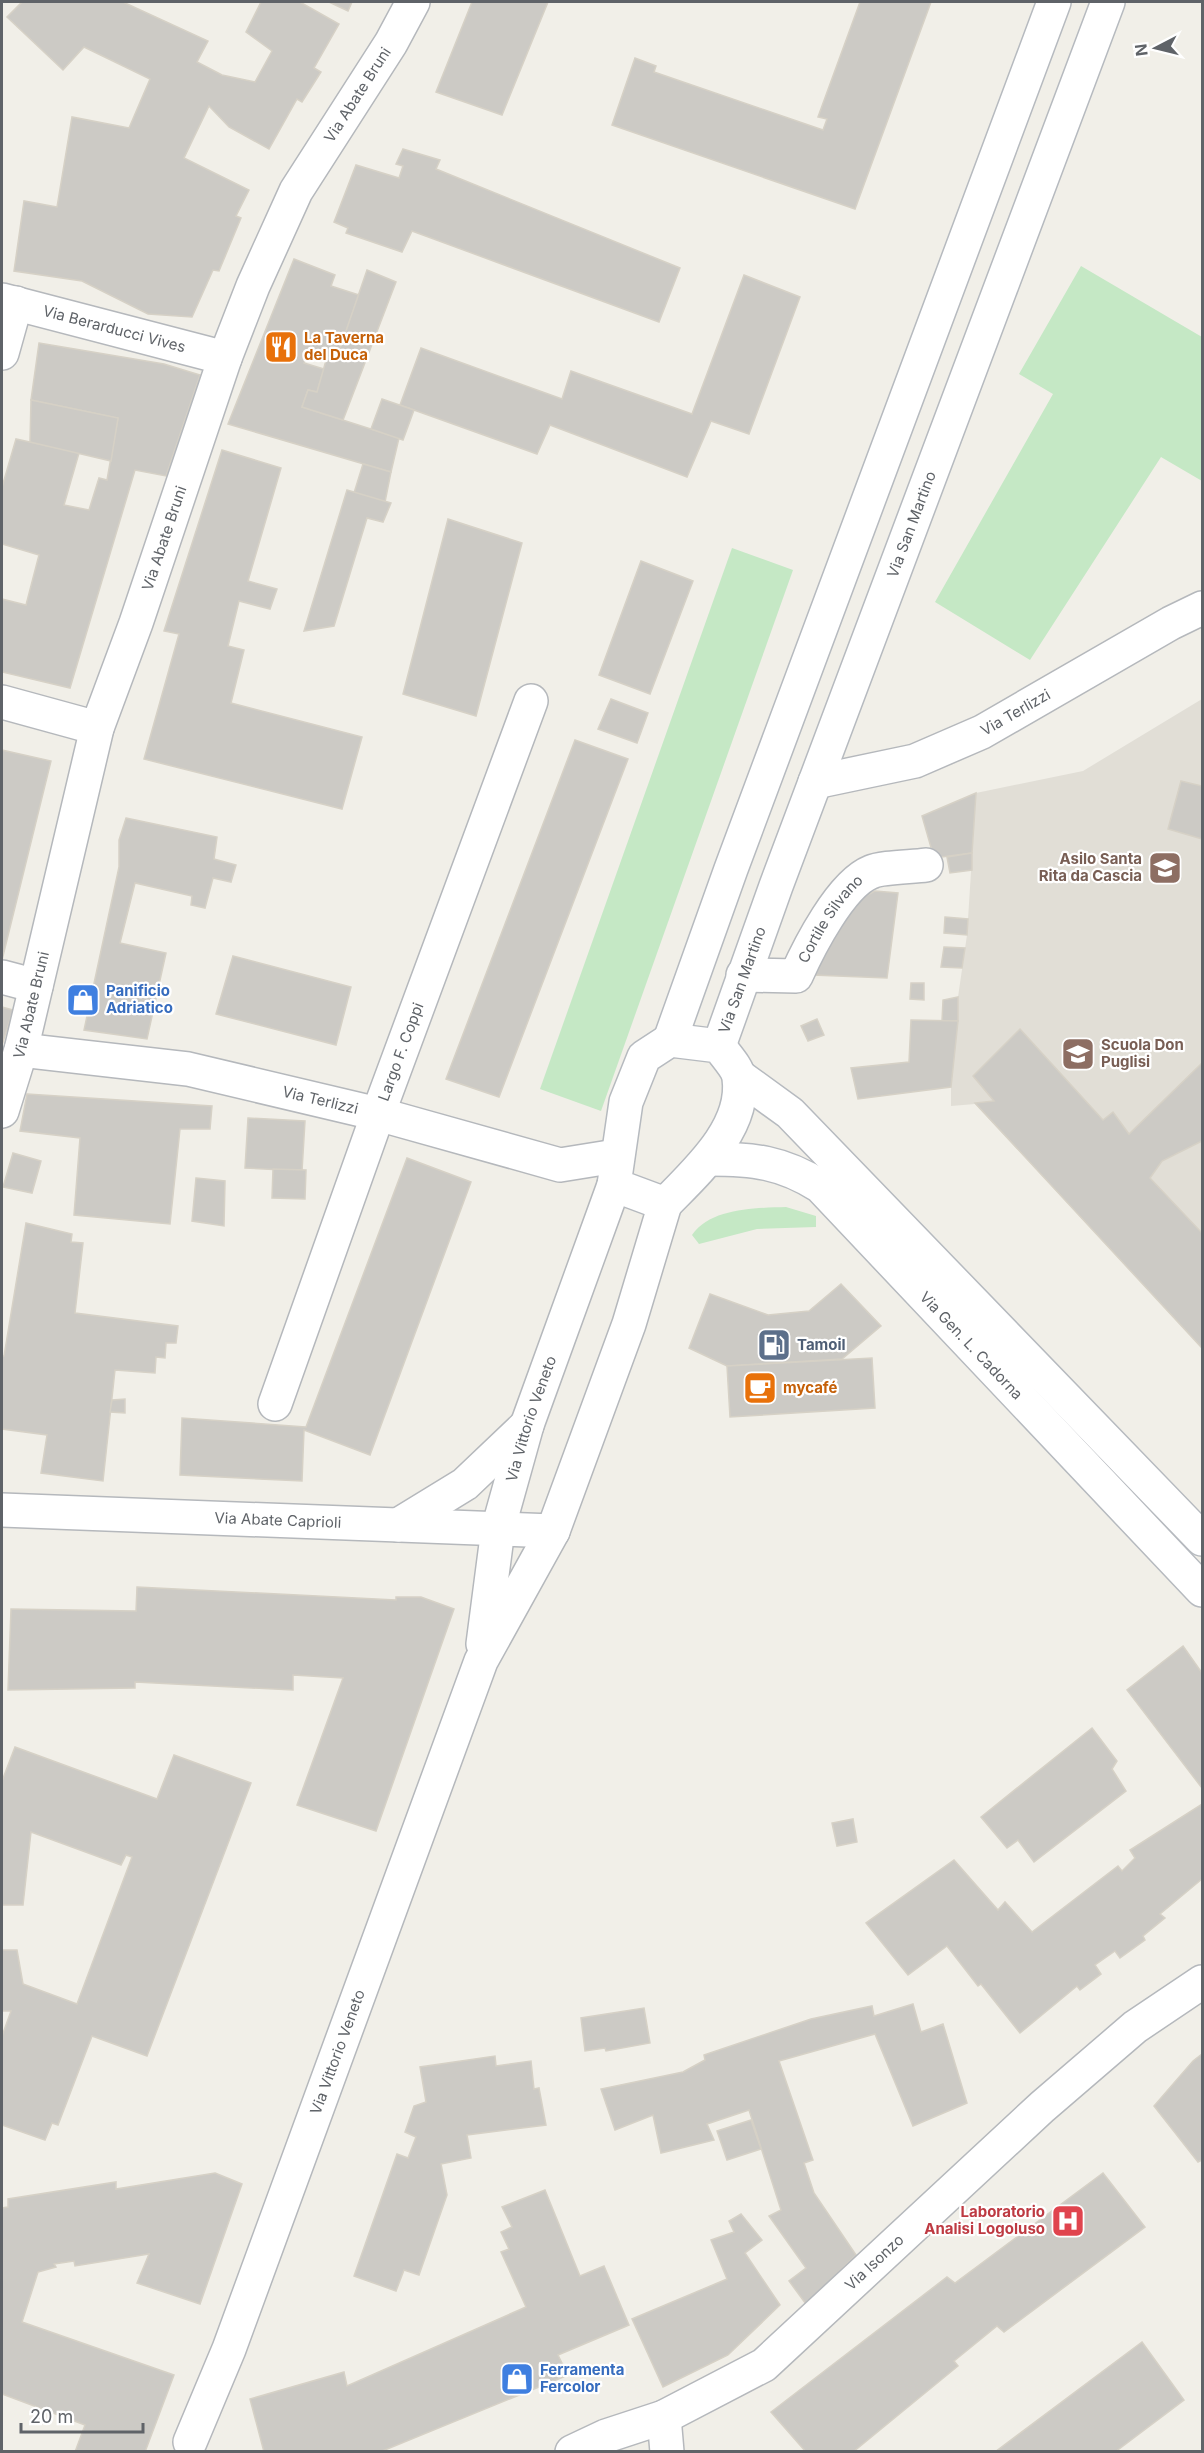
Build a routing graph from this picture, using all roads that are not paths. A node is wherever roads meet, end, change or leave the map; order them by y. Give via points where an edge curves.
1 (413, 2) edge
2 (1054, 2) edge
3 (1108, 2) edge
4 (9, 302) edge
5 (2, 352) edge
6 (225, 358) junction
7 (1203, 608) edge
8 (531, 701) dead end
9 (2, 702) edge
10 (98, 728) junction
11 (815, 782) junction
12 (926, 865) dead end
13 (743, 975) junction
14 (2, 977) edge
15 (36, 986) junction
16 (670, 1040) junction
17 (719, 1046) junction
18 (21, 1050) junction
19 (739, 1076) junction
20 (2, 1111) edge
21 (378, 1114) junction
22 (709, 1159) junction
23 (615, 1170) junction
24 (665, 1204) junction
25 (274, 1404) dead end
26 (527, 1425) junction
27 (2, 1510) edge
28 (398, 1525) junction
29 (498, 1529) junction
30 (553, 1531) junction
31 (1203, 1539) edge
32 (1203, 1590) edge
33 (481, 1661) junction
34 (1203, 1982) edge
35 (664, 2417) junction
36 (189, 2448) edge
37 (572, 2451) edge
38 (667, 2451) edge

1 - 6 street, Via Abate Bruni via 296,191
2 - 16 street via 730,869
3 - 11 street, Via San Martino
4 - 5 street
4 - 6 street, Via Berarducci Vives
6 - 10 street, Via Abate Bruni
7 - 11 street, Via Terlizzi via 982,732 915,761
8 - 21 street, Largo F. Coppi
9 - 10 street
10 - 15 street, Via Abate Bruni
11 - 13 street, Via San Martino
12 - 13 street, Cortile Silvano via 871,872 846,891 808,949 796,976
13 - 17 street, Via San Martino
14 - 15 street
15 - 18 street, Via Abate Bruni
16 - 17 street
16 - 23 street via 644,1057 626,1102
17 - 19 street
18 - 20 street, Via Abate Bruni
18 - 21 street, Via Terlizzi via 188,1069
19 - 22 street via 738,1103
19 - 31 street, Via Gen. L. Cadorna via 790,1113
21 - 23 street, Via Terlizzi via 560,1165
21 - 25 street, Largo F. Coppi
22 - 24 street
22 - 32 street, Via Gen. L. Cadorna via 748,1159 797,1172 820,1186
23 - 24 street
23 - 26 street, Via Vittorio Veneto
24 - 30 street, Via Vittorio Veneto via 629,1324
26 - 28 street via 465,1484
26 - 29 street, Via Vittorio Veneto
27 - 28 street, Via Abate Caprioli
28 - 29 street, Via Abate Caprioli
29 - 30 street, Via Abate Caprioli
29 - 33 street, Via Vittorio Veneto
30 - 33 street, Via Vittorio Veneto
33 - 36 street, Via Vittorio Veneto via 229,2349
34 - 35 street, Via Isonzo via 1135,2027 1042,2107 764,2365
35 - 37 street, Via Isonzo
35 - 38 street

